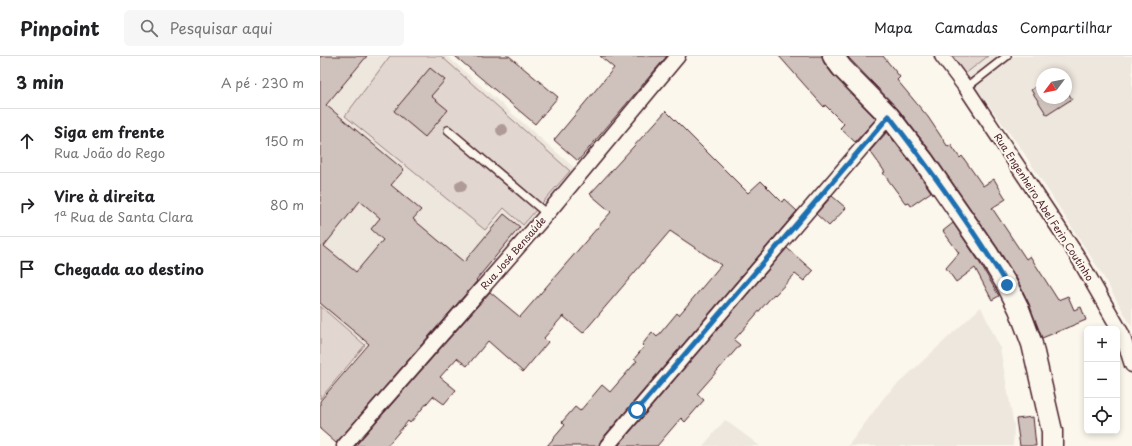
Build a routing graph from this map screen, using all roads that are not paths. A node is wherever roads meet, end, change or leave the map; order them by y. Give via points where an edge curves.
1 (678, 56) edge
2 (833, 56) edge
3 (942, 56) edge
4 (1007, 56) edge
5 (966, 88) junction
6 (889, 116) junction
7 (448, 130) dead end
8 (547, 214) junction
9 (1132, 365) edge
10 (344, 446) edge
11 (607, 446) edge
12 (1052, 446) edge

1 - 8 street, Rua José Bensaúde
2 - 6 main road
3 - 5 street, Rua Engenheiro Abel Ferin Coutinho
4 - 5 lane
5 - 9 street, Rua Engenheiro Abel Ferin Coutinho via 1076,254 1122,334
6 - 11 street
6 - 12 main road via 928,166 988,254 1019,309 1032,344 1052,431
7 - 8 lane
8 - 10 street, Rua José Bensaúde

